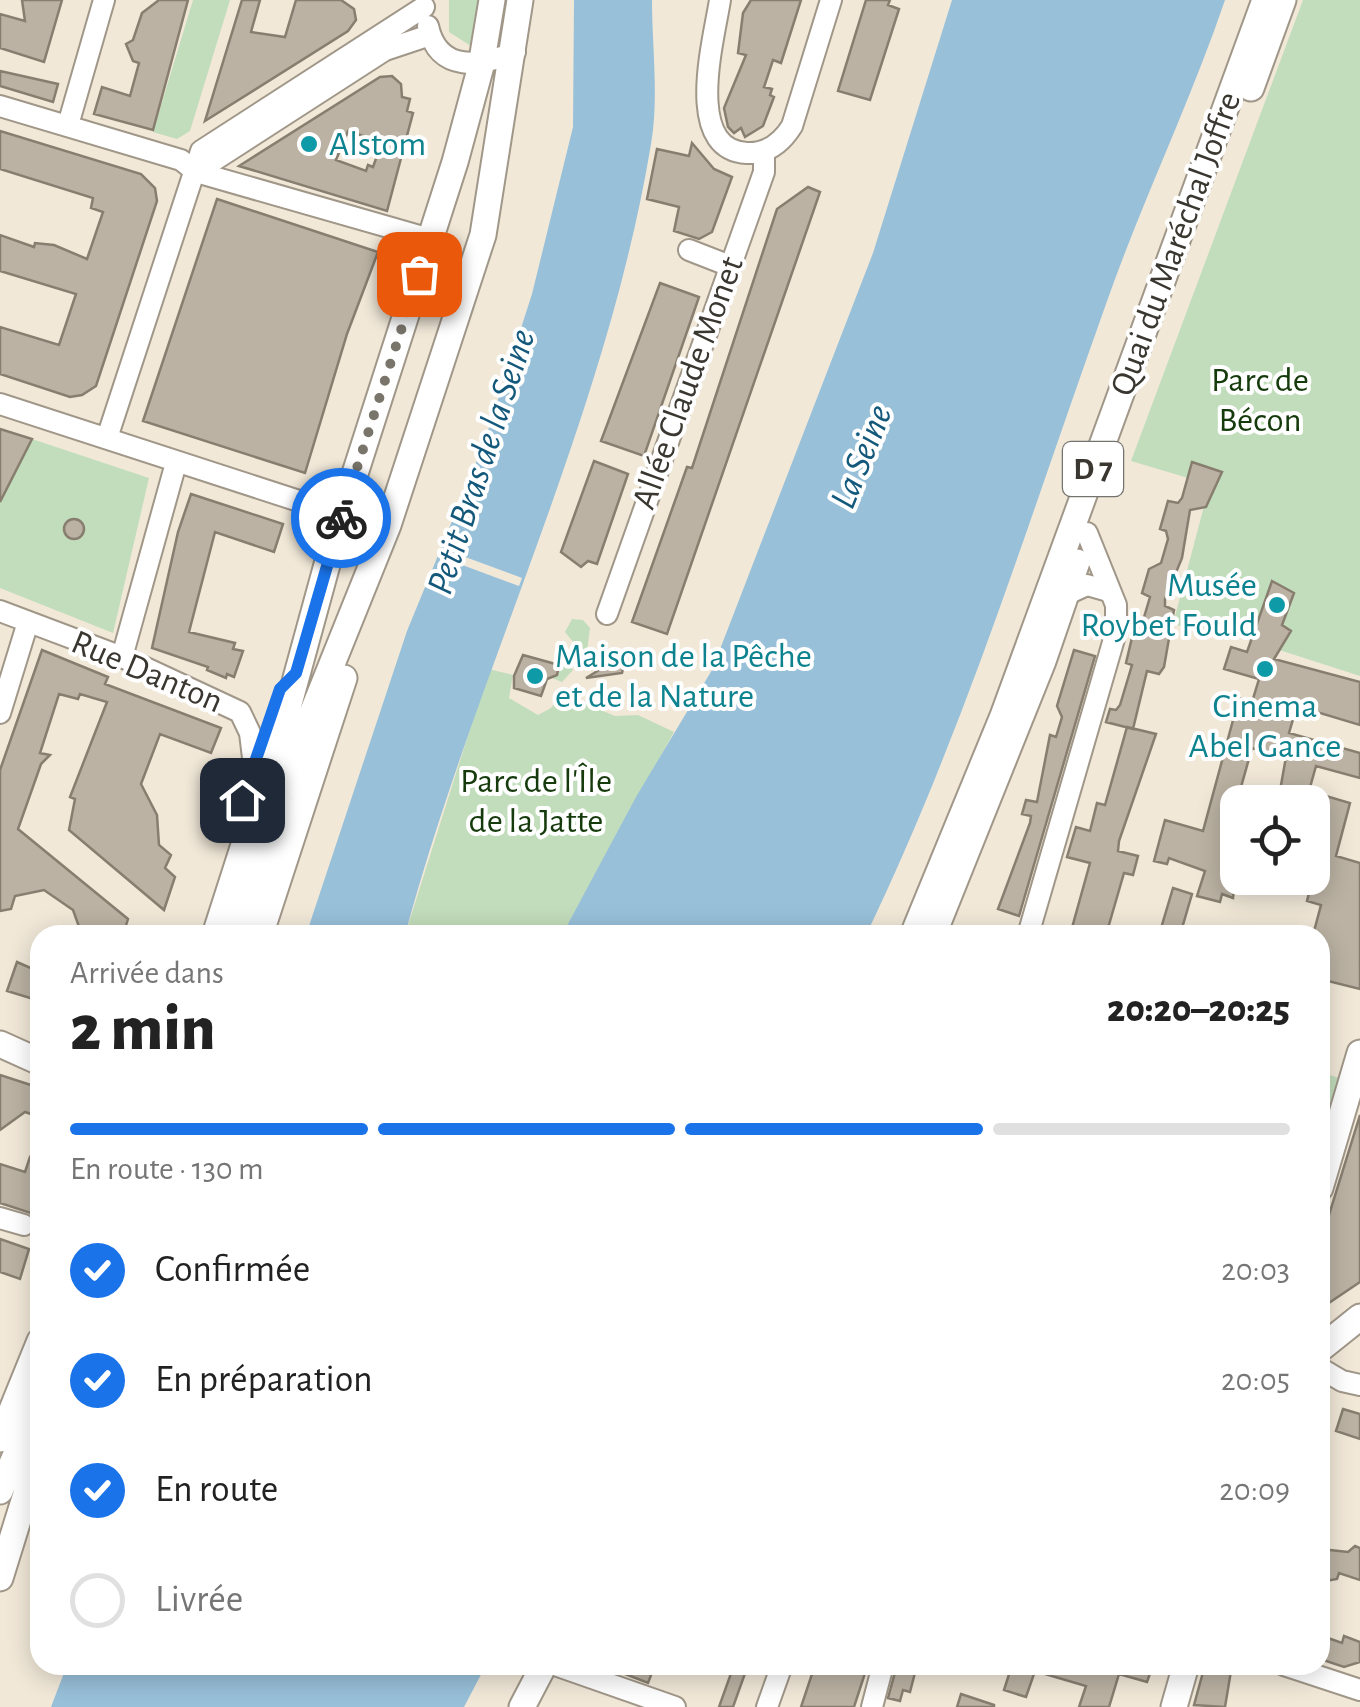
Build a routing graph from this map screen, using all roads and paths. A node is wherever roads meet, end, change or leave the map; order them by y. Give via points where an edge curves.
1 (104, 0) edge
2 (393, 0) edge
3 (520, 0) edge
4 (720, 0) edge
5 (831, 0) edge
6 (1264, 0) edge
7 (1284, 0) edge
8 (426, 4) edge
9 (491, 7) edge
10 (392, 26) junction
11 (430, 35) junction
12 (515, 52) junction
13 (481, 66) junction
14 (0, 106) edge
15 (68, 126) junction
16 (764, 151) junction
17 (196, 172) junction
18 (430, 239) junction
19 (689, 250) dead end
20 (730, 266) junction
21 (0, 404) edge
22 (107, 438) junction
23 (176, 463) junction
24 (342, 515) junction
25 (1087, 533) junction
26 (1108, 590) junction
27 (1065, 595) junction
28 (0, 610) edge
29 (606, 614) dead end
30 (28, 622) junction
31 (339, 650) junction
32 (122, 658) junction
33 (296, 673) junction
34 (0, 713) edge
35 (254, 766) junction
36 (199, 925) edge
37 (218, 925) edge
38 (239, 925) edge
39 (263, 925) edge
40 (917, 925) edge
41 (938, 925) edge
42 (1031, 925) edge
43 (0, 1044) edge
44 (1360, 1053) edge
45 (30, 1054) edge
46 (1330, 1134) edge
47 (0, 1218) edge
48 (24, 1225) dead end
49 (1360, 1306) edge
50 (1360, 1317) edge
51 (1330, 1322) edge
52 (1330, 1342) edge
53 (30, 1366) edge
54 (1330, 1374) edge
55 (1360, 1385) edge
56 (30, 1422) edge
57 (0, 1439) edge
58 (30, 1481) edge
59 (0, 1492) edge
60 (30, 1528) edge
61 (1, 1574) edge
62 (519, 1675) edge
63 (539, 1675) edge
64 (583, 1675) edge
65 (779, 1675) edge
66 (880, 1675) edge
67 (1183, 1675) edge
68 (1314, 1675) edge
69 (1360, 1690) edge
70 (502, 1707) edge
71 (522, 1707) edge
72 (674, 1707) edge
73 (768, 1707) edge
74 (872, 1707) edge
75 (1174, 1707) edge

1 - 15 street
2 - 10 street
3 - 12 main road
4 - 16 street via 706,99 718,138 728,148
5 - 16 street via 786,136
6 - 40 main road, Quai du Maréchal Joffre / D 7 via 1003,716
7 - 25 main road, Quai du Maréchal Joffre / D 7
8 - 10 street
8 - 11 street
9 - 13 main road
10 - 17 street via 200,151
11 - 13 street via 456,60
11 - 17 street via 385,50
12 - 13 street
12 - 31 main road via 483,235 388,525
13 - 18 main road
14 - 15 street
15 - 17 street via 181,160
16 - 20 street, Allée Claude Monet via 764,172
17 - 18 street
17 - 22 street
18 - 24 main road
19 - 20 street
20 - 29 street, Allée Claude Monet
21 - 22 street
22 - 23 street
23 - 24 street
23 - 32 street
24 - 33 main road
25 - 26 street
25 - 27 main road, Quai du Maréchal Joffre / D 7
26 - 27 street via 1087,585
26 - 42 street via 1116,605 1116,632
27 - 41 main road, Quai du Maréchal Joffre / D 7
28 - 30 street, Rue Danton
30 - 32 street, Rue Danton
30 - 34 street
31 - 38 main road via 280,793
31 - 39 main road via 344,677
32 - 35 street, Rue Danton via 240,712
33 - 35 main road via 280,689
33 - 37 main road
35 - 36 main road
43 - 45 main road
44 - 46 main road
47 - 48 street
49 - 51 main road
50 - 52 main road
53 - 57 main road
54 - 55 street
56 - 59 main road
58 - 61 main road
60 - 61 main road
62 - 70 main road
63 - 71 main road
64 - 72 street
65 - 73 street
66 - 74 street
67 - 75 main road
68 - 69 street

